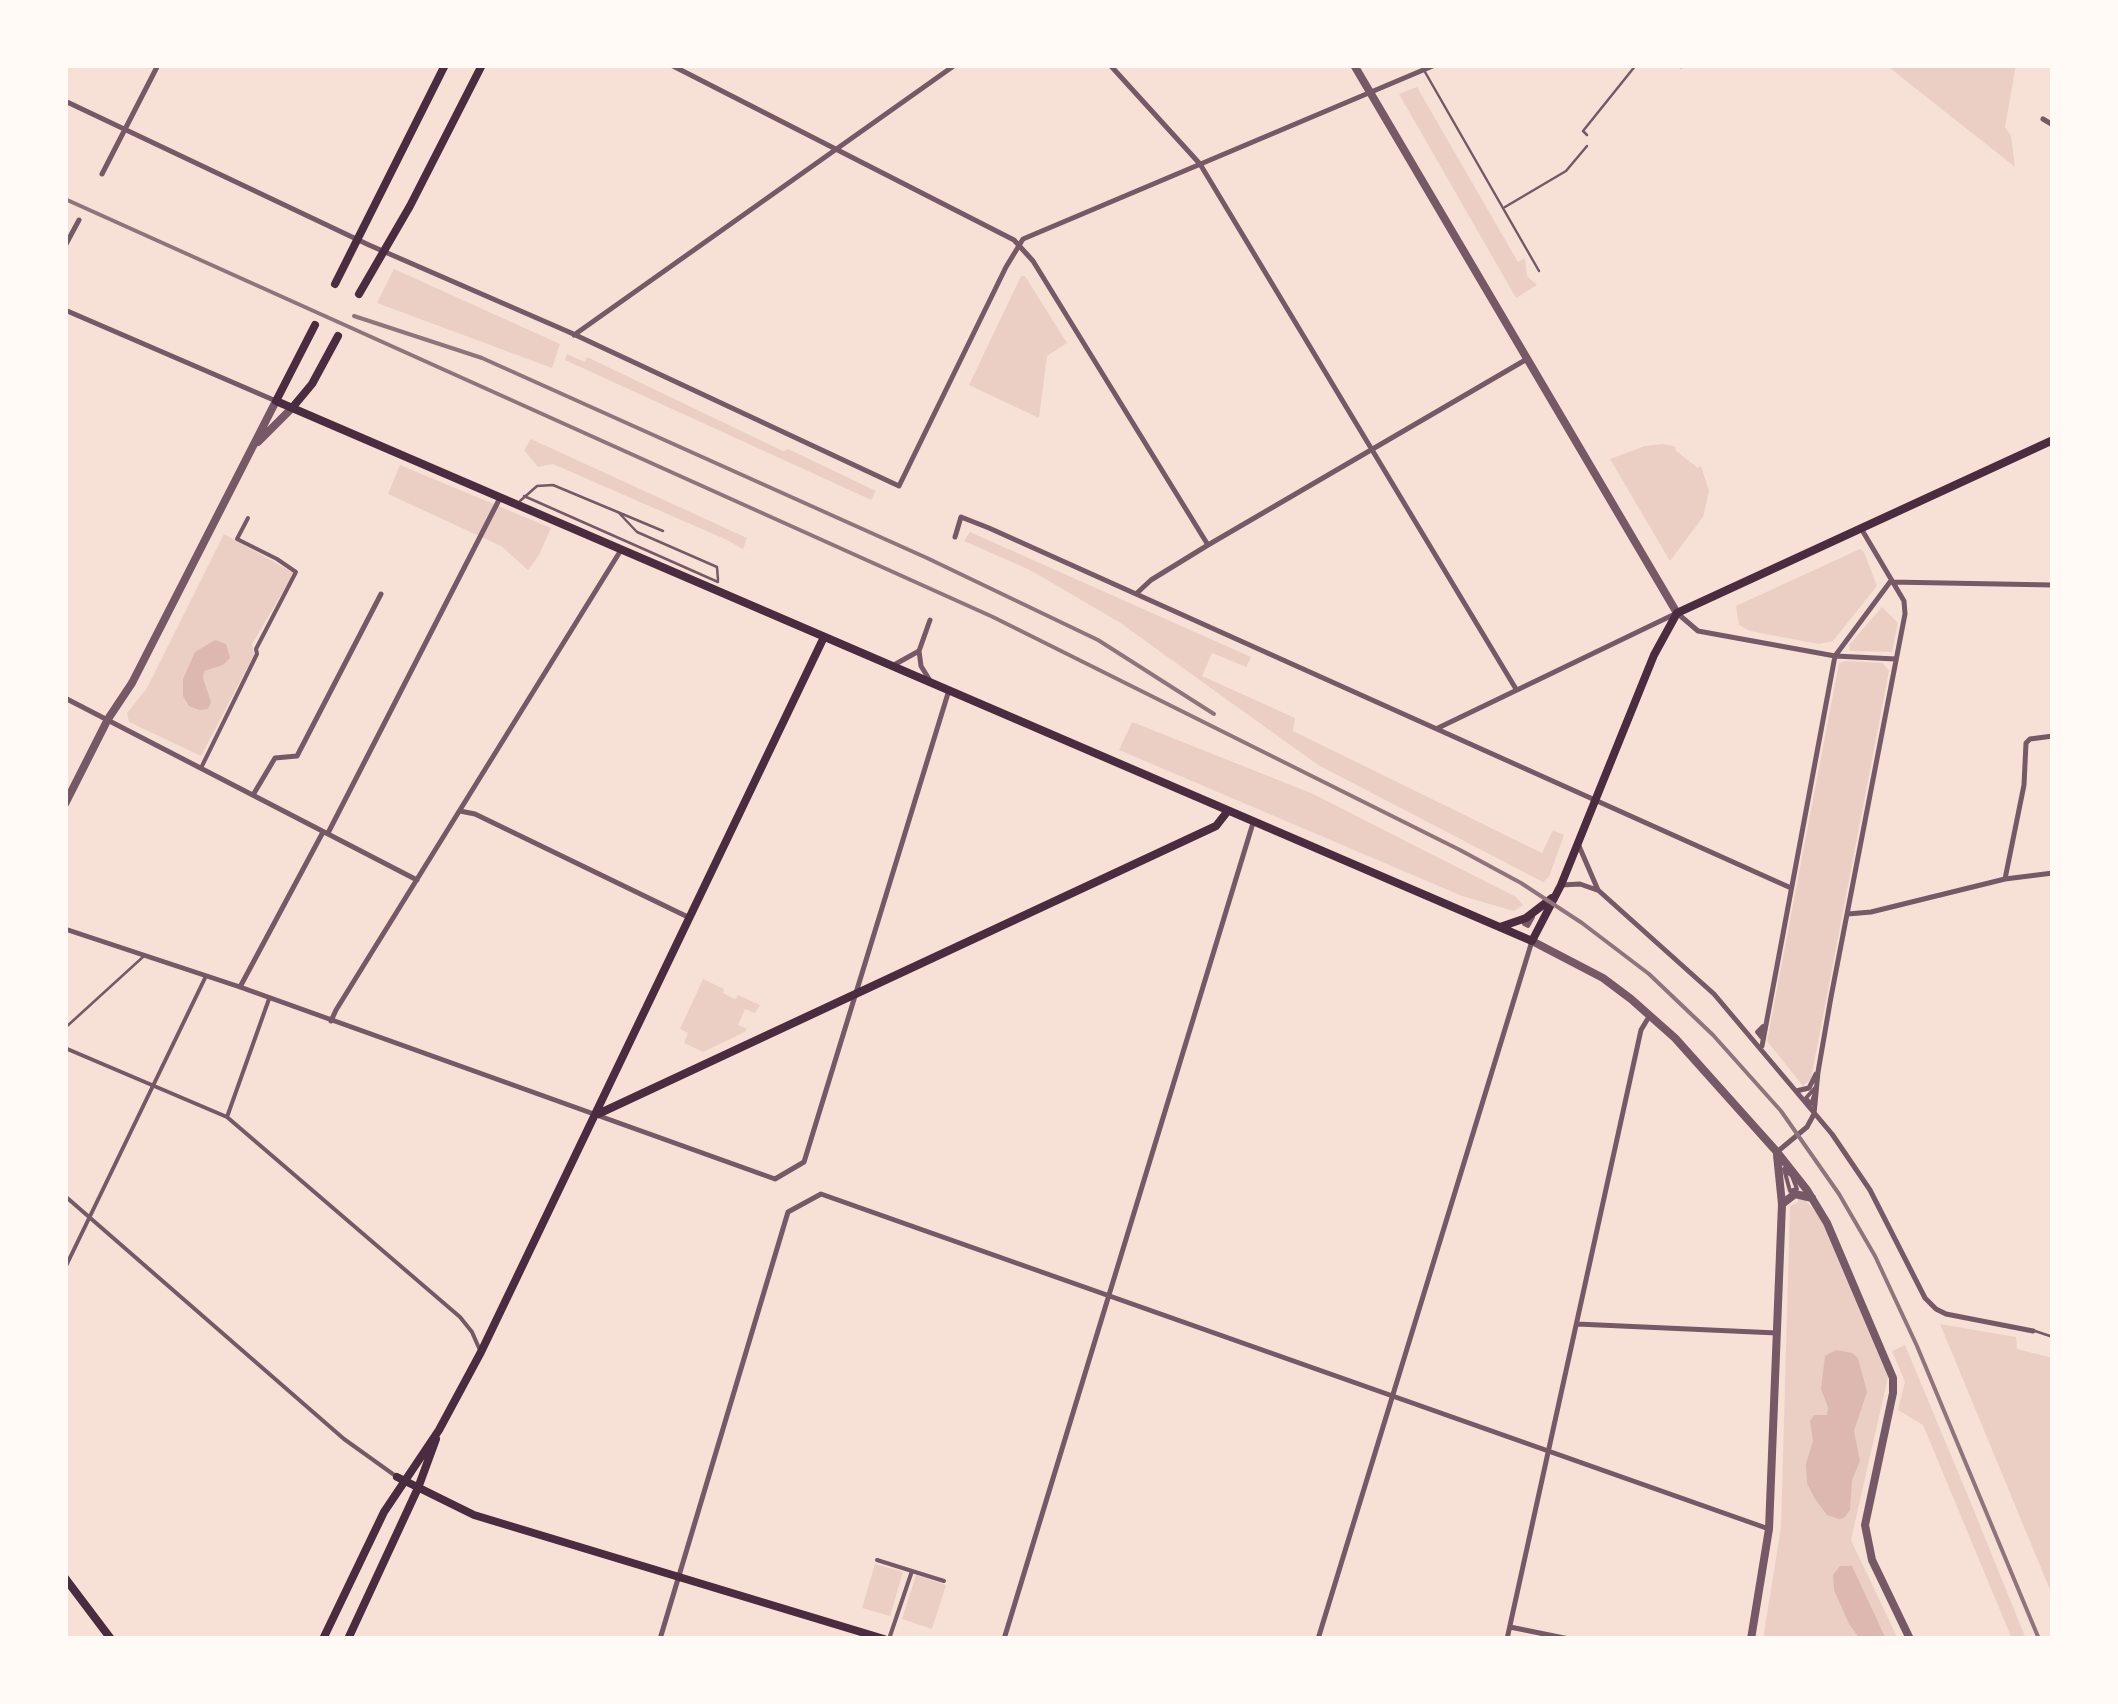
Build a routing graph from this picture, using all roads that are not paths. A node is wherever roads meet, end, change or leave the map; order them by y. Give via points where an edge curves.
1 (158, 65) edge
2 (445, 65) edge
3 (482, 65) edge
4 (671, 65) edge
5 (955, 65) edge
6 (1110, 65) edge
7 (1354, 65) edge
8 (1435, 65) edge
9 (1636, 65) edge
10 (1674, 65) edge
11 (1423, 67) edge
12 (1681, 67) edge
13 (1369, 91) junction
14 (65, 101) edge
15 (2043, 119) dead end
16 (2053, 126) edge
17 (125, 129) junction
18 (1588, 135) dead end
19 (1588, 146) dead end
20 (838, 148) junction
21 (1200, 164) junction
22 (102, 174) dead end
23 (1503, 207) junction
24 (78, 220) dead end
25 (357, 239) junction
26 (1018, 244) junction
27 (65, 246) edge
28 (382, 251) junction
29 (1540, 271) dead end
30 (334, 284) dead end
31 (358, 294) dead end
32 (65, 310) edge
33 (315, 324) dead end
34 (574, 335) junction
35 (338, 336) dead end
36 (1527, 359) junction
37 (276, 401) junction
38 (292, 408) junction
39 (2053, 440) edge
40 (252, 449) junction
41 (1371, 452) junction
42 (524, 496) junction
43 (501, 498) junction
44 (518, 504) junction
45 (618, 512) junction
46 (248, 518) dead end
47 (1862, 530) junction
48 (663, 531) dead end
49 (955, 538) dead end
50 (1208, 544) junction
51 (622, 550) junction
52 (1890, 582) junction
53 (2053, 585) edge
54 (717, 586) junction
55 (1136, 593) junction
56 (380, 594) dead end
57 (1678, 612) junction
58 (930, 620) dead end
59 (824, 637) junction
60 (920, 652) junction
61 (1835, 656) junction
62 (1896, 659) junction
63 (892, 666) junction
64 (930, 682) junction
65 (1516, 689) junction
66 (948, 690) junction
67 (65, 698) edge
68 (108, 719) junction
69 (1438, 728) junction
70 (2053, 736) edge
71 (201, 768) junction
72 (254, 795) junction
73 (1594, 798) junction
74 (65, 804) edge
75 (460, 811) junction
76 (1228, 812) junction
77 (1254, 823) junction
78 (326, 832) junction
79 (1577, 840) junction
80 (2053, 873) edge
81 (2005, 879) junction
82 (417, 880) junction
83 (1560, 886) junction
84 (1790, 888) junction
85 (1598, 890) junction
86 (1556, 895) junction
87 (1848, 914) junction
88 (690, 918) junction
89 (1496, 927) junction
90 (65, 929) edge
91 (1532, 942) junction
92 (146, 956) junction
93 (206, 976) junction
94 (240, 988) junction
95 (857, 994) junction
96 (269, 999) junction
97 (1650, 1015) junction
98 (332, 1021) junction
99 (1764, 1023) junction
100 (65, 1028) edge
101 (1747, 1031) junction
102 (65, 1048) edge
103 (1762, 1049) junction
104 (1818, 1072) junction
105 (152, 1085) junction
106 (1795, 1091) junction
107 (1814, 1114) junction
108 (596, 1115) junction
109 (227, 1117) junction
110 (1776, 1152) junction
111 (65, 1196) edge
112 (1812, 1198) junction
113 (1782, 1204) junction
114 (89, 1217) junction
115 (65, 1268) edge
116 (1109, 1295) junction
117 (1577, 1324) junction
118 (2034, 1331) joint
119 (1777, 1333) junction
120 (2053, 1337) edge
121 (481, 1352) junction
122 (1392, 1395) junction
123 (439, 1430) junction
124 (1549, 1450) junction
125 (400, 1479) junction
126 (418, 1488) junction
127 (1768, 1529) junction
128 (877, 1560) dead end
129 (912, 1571) junction
130 (678, 1576) junction
131 (65, 1578) edge
132 (351, 1581) junction
133 (944, 1581) dead end
134 (370, 1590) junction
135 (1510, 1627) junction
136 (111, 1639) edge
137 (324, 1639) edge
138 (348, 1639) edge
139 (660, 1639) edge
140 (887, 1639) edge
141 (1004, 1639) edge
142 (1318, 1639) edge
143 (1508, 1639) edge
144 (1569, 1639) edge
145 (1751, 1639) edge
146 (1910, 1639) edge

1 - 17 street
2 - 25 main road
3 - 28 main road
4 - 20 street
5 - 20 street
6 - 21 street
7 - 13 street
8 - 11 street
9 - 18 lane via 1583,131
10 - 12 lane
11 - 13 street
11 - 23 lane
13 - 21 street
13 - 36 street
14 - 17 street
15 - 16 street
17 - 22 street
17 - 25 street
19 - 23 lane via 1561,174
20 - 26 street
20 - 34 street
21 - 26 street
21 - 41 street
23 - 29 lane
24 - 27 street
25 - 28 street
25 - 30 main road
26 - 34 street via 898,486
26 - 50 street
28 - 31 main road
28 - 34 street
32 - 37 street
33 - 37 main road
35 - 38 main road
36 - 41 street
36 - 57 street
37 - 38 main road
37 - 40 street
38 - 40 street
38 - 43 main road
39 - 47 main road
40 - 68 street
41 - 50 street
41 - 65 street
42 - 44 lane
42 - 45 lane via 553,485
42 - 54 lane
43 - 44 main road
43 - 78 street
44 - 51 main road
45 - 48 lane
45 - 54 lane via 638,532 717,568
46 - 71 street via 237,539 296,572
47 - 52 street
47 - 57 main road
49 - 55 street via 961,517
50 - 55 street
51 - 54 main road
51 - 75 street
52 - 53 street
52 - 61 street
52 - 62 street via 1906,609
54 - 59 main road
55 - 69 street
56 - 72 street via 297,756 274,758
57 - 61 street via 1698,631
57 - 65 street
57 - 73 main road
58 - 60 street
59 - 63 main road
59 - 88 main road
60 - 63 street
60 - 64 street
61 - 62 street
61 - 84 street
62 - 87 street
63 - 64 main road
64 - 66 main road
65 - 69 street
66 - 76 main road
66 - 95 street
67 - 68 street
68 - 71 street
68 - 74 street
69 - 73 street
70 - 81 street via 2026,743
71 - 72 street
72 - 78 street
73 - 79 main road
73 - 84 street
75 - 82 street
75 - 88 street
76 - 77 main road
76 - 95 main road via 1216,826
77 - 89 main road
77 - 116 street
78 - 82 street
78 - 94 street
79 - 83 main road
79 - 85 street
80 - 81 street
81 - 87 street
82 - 98 street
83 - 85 street
83 - 86 main road
84 - 99 street
85 - 101 street
86 - 89 main road via 1526,918
86 - 91 main road
87 - 104 street
88 - 108 main road
89 - 91 main road
90 - 92 street
91 - 97 street via 1603,978
91 - 122 street
92 - 93 street
92 - 100 lane
93 - 94 street
93 - 105 street
94 - 96 street
95 - 108 main road
95 - 108 street via 804,1162 775,1179
96 - 98 street
96 - 109 street
97 - 110 street
97 - 117 street
98 - 108 street
99 - 101 street
99 - 103 street
101 - 103 street
102 - 105 street
103 - 106 street
104 - 106 street via 1809,1088
104 - 107 street
105 - 109 street
105 - 114 street
106 - 107 street
107 - 110 street
107 - 118 street via 1870,1190 1936,1309
108 - 121 main road
109 - 121 street via 460,1317
110 - 112 street
110 - 113 street
111 - 114 street
112 - 113 street via 1794,1194
112 - 146 street via 1893,1378 1865,1526 1872,1560
113 - 119 street
114 - 115 street
114 - 125 street via 344,1439
116 - 122 street
116 - 130 street via 820,1194 788,1212
116 - 141 street
117 - 119 street
117 - 124 street
118 - 120 lane
119 - 127 street
121 - 123 main road
122 - 124 street
122 - 142 street
123 - 125 main road
123 - 126 main road
124 - 127 street
124 - 135 street
125 - 126 main road
125 - 132 main road
126 - 130 main road via 474,1514
126 - 134 main road
127 - 145 street
128 - 129 street
129 - 133 street
129 - 140 street
130 - 139 street
130 - 140 main road
131 - 136 main road
132 - 134 main road
132 - 137 main road
134 - 138 main road
135 - 143 street
135 - 144 street

